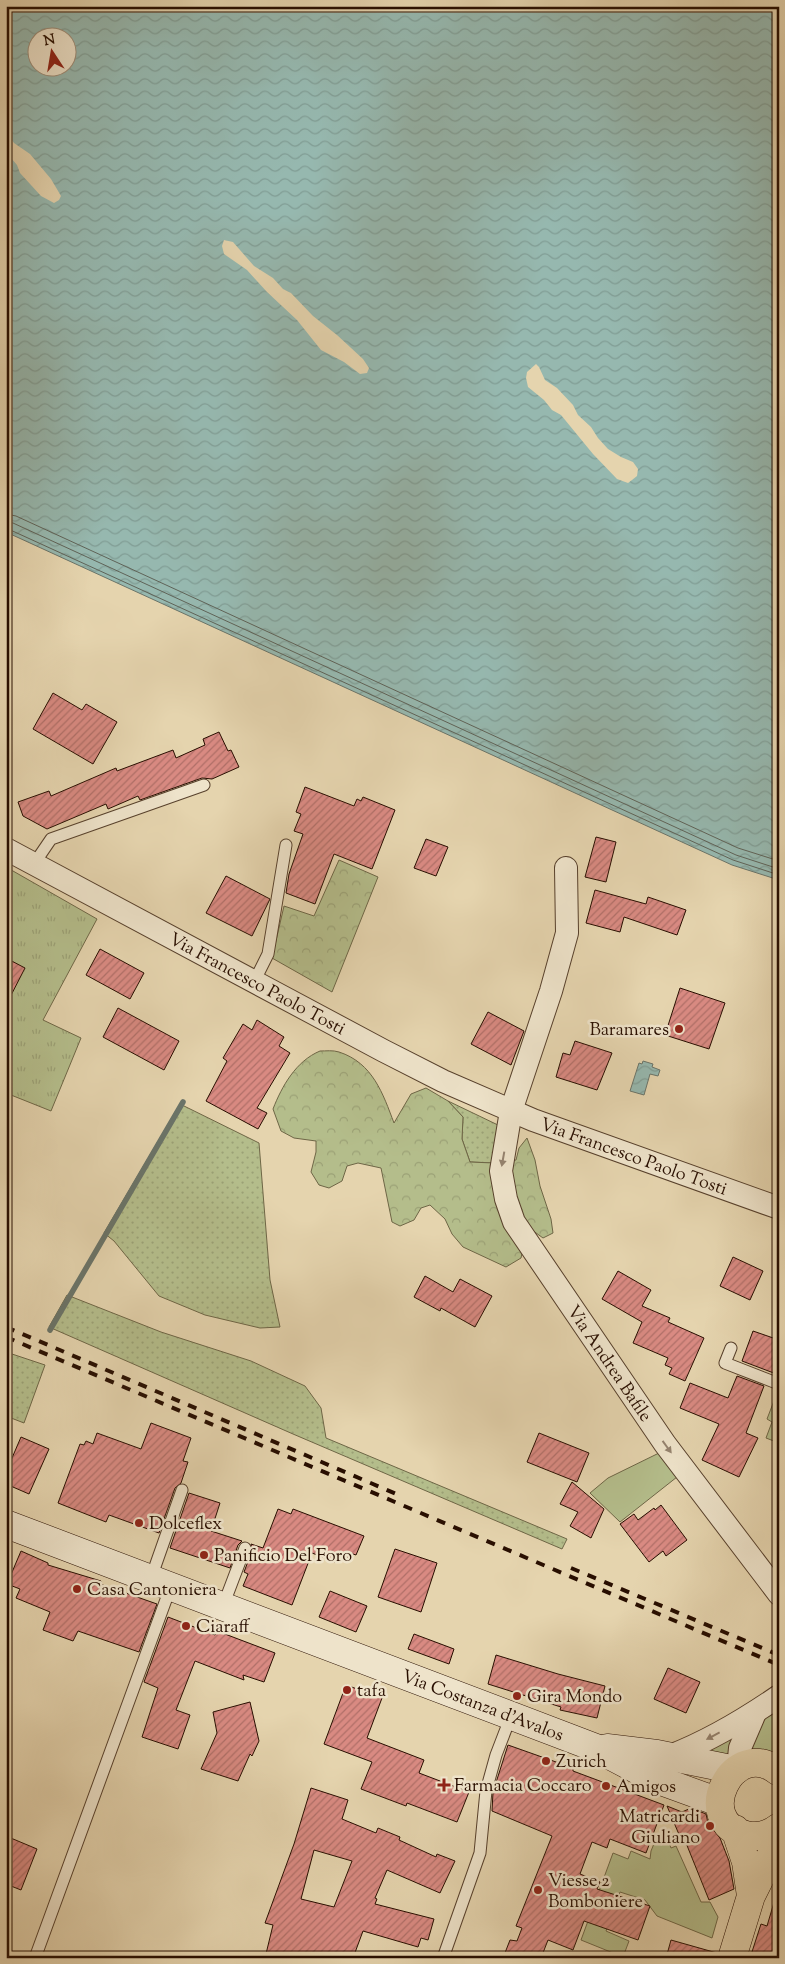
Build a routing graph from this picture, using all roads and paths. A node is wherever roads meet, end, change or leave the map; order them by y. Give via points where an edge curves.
1 (204, 784) dead end
2 (286, 845) dead end
3 (6, 849) edge
4 (34, 864) junction
5 (566, 868) dead end
6 (254, 982) junction
7 (512, 1111) junction
8 (779, 1208) edge
9 (731, 1348) dead end
10 (779, 1384) edge
11 (182, 1490) dead end
12 (6, 1524) edge
13 (245, 1548) dead end
14 (161, 1582) junction
15 (779, 1594) edge
16 (223, 1606) junction
17 (779, 1696) edge
18 (755, 1714) junction
19 (511, 1716) junction
20 (596, 1748) junction
21 (670, 1756) junction
22 (778, 1767) edge
23 (737, 1769) junction
24 (720, 1802) junction
25 (779, 1827) edge
26 (735, 1829) junction
27 (779, 1836) edge
28 (751, 1896) junction
29 (35, 1958) edge
30 (443, 1958) edge
31 (732, 1958) edge

1 - 4 lane via 51,839
2 - 6 lane via 268,954
3 - 4 street, Via Francesco Paolo Tosti
4 - 6 street, Via Francesco Paolo Tosti
5 - 7 street via 567,933
6 - 7 street, Via Francesco Paolo Tosti via 443,1081
7 - 8 street, Via Francesco Paolo Tosti
7 -> 15 street, Via Andrea Bafile via 500,1171 514,1222 670,1450
9 - 10 lane via 725,1363
11 - 14 lane
12 - 14 main road, Via Costanza d'Avalos
13 - 16 lane
14 - 16 main road, Via Costanza d'Avalos
14 - 29 lane
16 - 19 main road, Via Costanza d'Avalos
17 - 18 street
18 -> 21 street
18 - 23 street via 740,1748
19 - 20 main road, Via Costanza d'Avalos
19 - 30 lane via 486,1791 480,1853
20 - 21 main road, Via Costanza d'Avalos
20 - 24 main road, Via Costanza d'Avalos via 653,1778
21 - 23 main road, Via Costanza d'Avalos
22 - 23 main road via 757,1764
23 - 24 main road via 723,1784
24 - 26 main road via 722,1814
25 - 26 main road via 765,1835 754,1836
26 - 28 main road via 746,1862
27 - 28 main road
28 - 31 main road

